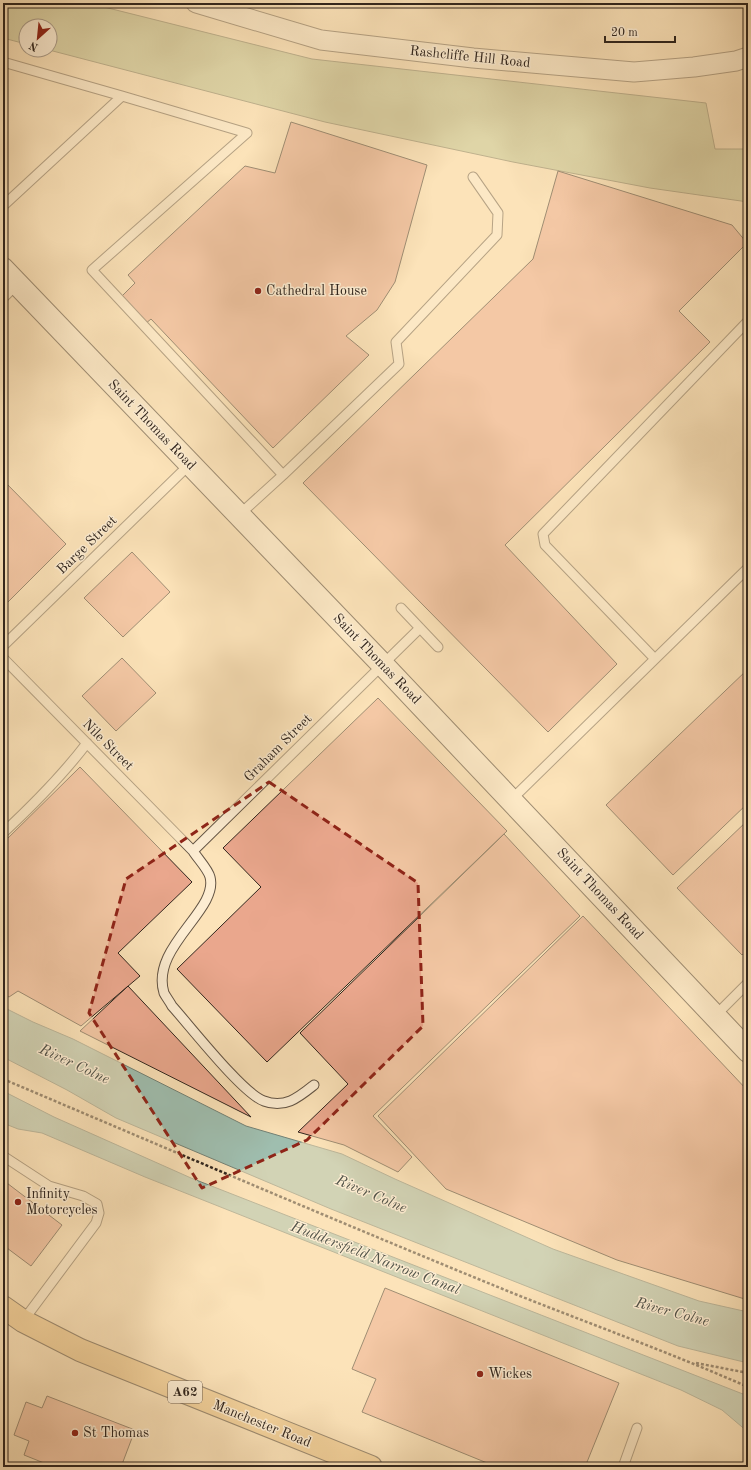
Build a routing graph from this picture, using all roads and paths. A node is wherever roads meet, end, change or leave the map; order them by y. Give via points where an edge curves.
1 (196, 3) edge
2 (748, 57) edge
3 (3, 62) edge
4 (122, 96) junction
5 (472, 178) dead end
6 (3, 206) edge
7 (8, 284) edge
8 (748, 321) edge
9 (190, 464) junction
10 (283, 475) junction
11 (239, 515) junction
12 (748, 568) edge
13 (401, 608) dead end
14 (420, 628) junction
15 (3, 646) edge
16 (438, 647) dead end
17 (3, 658) edge
18 (655, 659) junction
19 (383, 665) junction
20 (87, 743) junction
21 (511, 800) junction
22 (3, 833) edge
23 (193, 851) junction
24 (748, 983) edge
25 (715, 1016) junction
26 (748, 1051) edge
27 (3, 1079) edge
28 (314, 1085) dead end
29 (3, 1156) edge
30 (3, 1307) edge
31 (23, 1321) junction
32 (690, 1362) junction
33 (748, 1373) edge
34 (748, 1387) edge
35 (637, 1428) dead end
36 (371, 1467) edge
37 (623, 1467) edge

1 - 2 street, Rashcliffe Hill Road via 321,40 473,58 634,72 694,68 736,62
3 - 4 lane
4 - 6 lane
4 - 10 lane via 247,133 92,270
5 - 10 lane via 498,212 497,235 396,342 399,364
7 - 9 main road, Saint Thomas Road
8 - 18 lane via 543,534 545,545
9 - 11 main road, Saint Thomas Road
9 - 15 lane, Barge Street
10 - 11 lane
11 - 19 main road, Saint Thomas Road
12 - 18 lane
13 - 14 lane
14 - 16 lane
14 - 19 lane, Graham Street
17 - 20 lane, Nile Street
18 - 21 lane
19 - 21 main road, Saint Thomas Road
19 - 23 lane, Graham Street
20 - 22 lane via 53,783
20 - 23 lane, Nile Street
21 - 25 main road, Saint Thomas Road
23 - 28 lane, Nile Street via 210,877 209,893 171,950 162,974 164,993 172,1006 246,1089 264,1101 294,1101
24 - 25 lane
25 - 26 main road, Saint Thomas Road
27 - 32 path via 258,1188
29 - 31 lane via 49,1186 83,1196 97,1204 99,1213 96,1223
30 - 31 main road, Manchester Road / A62
31 - 36 main road, Manchester Road / A62 via 80,1350
32 - 33 path
32 - 34 path
35 - 37 lane

